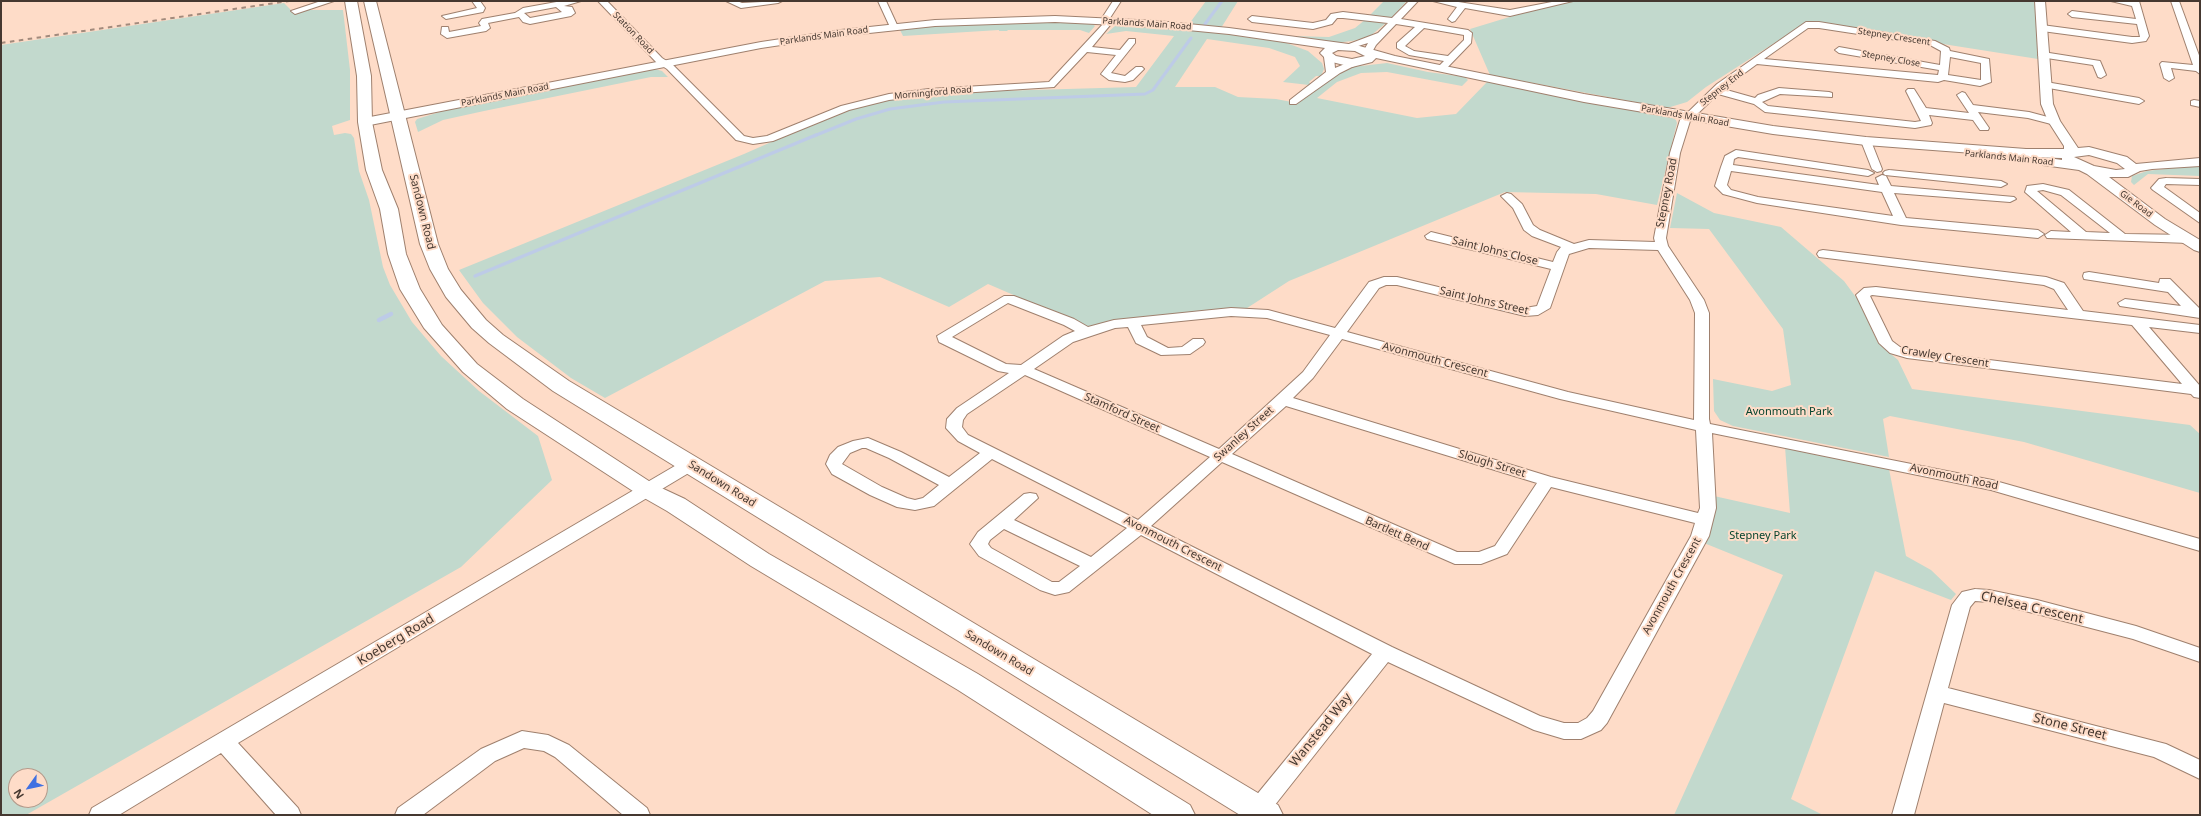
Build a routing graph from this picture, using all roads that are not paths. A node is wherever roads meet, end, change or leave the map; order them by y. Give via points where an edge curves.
1 (330, 1) edge
2 (476, 1) edge
3 (577, 1) edge
4 (602, 1) edge
5 (730, 1) edge
6 (778, 1) edge
7 (882, 1) edge
8 (1117, 1) edge
9 (1414, 1) edge
10 (1436, 1) edge
11 (1569, 1) edge
12 (2040, 1) edge
13 (2115, 1) edge
14 (2176, 1) edge
15 (2136, 2) edge
16 (371, 3) edge
17 (558, 4) junction
18 (352, 5) edge
19 (1462, 6) junction
20 (295, 11) dead end
21 (521, 14) junction
22 (2072, 14) dead end
23 (446, 16) dead end
24 (1252, 19) dead end
25 (1452, 19) dead end
26 (1396, 21) junction
27 (1106, 22) junction
28 (2141, 22) junction
29 (1422, 25) junction
30 (894, 27) junction
31 (2042, 27) junction
32 (445, 29) dead end
33 (1385, 31) junction
34 (1256, 35) junction
35 (1132, 41) dead end
36 (1344, 47) junction
37 (1085, 49) junction
38 (1839, 50) dead end
39 (2095, 51) dead end
40 (1122, 53) junction
41 (1946, 53) junction
42 (2044, 55) junction
43 (1328, 56) junction
44 (1364, 57) junction
45 (2198, 57) edge
46 (1450, 59) junction
47 (1757, 61) junction
48 (2098, 63) junction
49 (666, 64) junction
50 (1139, 69) dead end
51 (1441, 69) junction
52 (2200, 70) edge
53 (1943, 72) junction
54 (1457, 73) junction
55 (2101, 75) dead end
56 (2168, 78) dead end
57 (1324, 80) junction
58 (1718, 88) junction
59 (2046, 88) junction
60 (1911, 91) dead end
61 (1829, 95) dead end
62 (1962, 96) dead end
63 (1759, 100) junction
64 (2139, 101) dead end
65 (1293, 102) dead end
66 (1970, 108) junction
67 (1922, 111) junction
68 (398, 116) junction
69 (1688, 117) junction
70 (1977, 117) junction
71 (2052, 118) junction
72 (365, 122) junction
73 (1984, 128) dead end
74 (1866, 141) junction
75 (1916, 146) junction
76 (2070, 152) junction
77 (2104, 153) junction
78 (2200, 161) edge
79 (1726, 167) junction
80 (2081, 167) junction
81 (2128, 171) junction
82 (1879, 173) junction
83 (2200, 182) edge
84 (2001, 184) dead end
85 (1887, 189) junction
86 (1507, 196) dead end
87 (2010, 199) dead end
88 (2200, 219) edge
89 (1901, 220) junction
90 (2038, 234) dead end
91 (2051, 235) dead end
92 (2082, 235) junction
93 (1431, 236) dead end
94 (2122, 237) junction
95 (2195, 243) edge
96 (1662, 246) junction
97 (1571, 247) junction
98 (1823, 254) dead end
99 (1558, 267) junction
100 (2089, 276) dead end
101 (2160, 277) dead end
102 (2172, 289) junction
103 (2125, 303) dead end
104 (2078, 314) junction
105 (2197, 315) edge
106 (2136, 321) junction
107 (1133, 322) junction
108 (2200, 329) edge
109 (1086, 332) junction
110 (1339, 333) junction
111 (1198, 342) dead end
112 (1023, 369) junction
113 (2198, 392) edge
114 (1283, 400) junction
115 (1704, 427) junction
116 (991, 452) junction
117 (1220, 456) junction
118 (691, 464) junction
119 (1547, 481) junction
120 (949, 484) junction
121 (647, 490) junction
122 (1030, 498) dead end
123 (1704, 520) junction
124 (1002, 521) junction
125 (1140, 527) junction
126 (2200, 545) edge
127 (1092, 565) junction
128 (1385, 652) junction
129 (2200, 655) edge
130 (1936, 693) junction
131 (224, 742) junction
132 (2200, 770) edge
133 (1262, 812) edge
134 (100, 815) edge
135 (290, 815) edge
136 (406, 815) edge
137 (639, 815) edge
138 (1179, 815) edge
139 (1903, 815) edge

1 - 20 street
2 - 23 street via 480,10
3 - 17 street
4 - 49 street, Station Road via 659,60
5 - 6 street via 741,6
7 - 30 street
8 - 27 street, Morningford Road
9 - 26 street
10 - 19 street
11 - 19 street via 1510,14
12 - 31 street
13 - 15 street
14 - 45 street
15 - 28 street
16 - 68 main road, Sandown Road
17 - 21 street via 523,10 519,12
17 - 21 street via 563,10 568,9 571,13 530,21
18 - 72 main road via 364,76
19 - 25 street
21 - 32 street via 485,21 483,22 486,28 481,29 446,35
22 - 28 street
24 - 26 street via 1313,26 1329,22 1338,15
26 - 29 street
26 - 33 street
27 - 30 street, Parklands Main Road via 1015,20
27 - 34 street, Parklands Main Road
27 - 37 street, Morningford Road via 1107,24
28 - 31 street via 2145,38 2140,40
29 - 46 street via 1468,34 1468,41
29 - 46 street via 1400,45 1401,48 1412,53
30 - 49 street, Parklands Main Road via 779,42
31 - 42 street
33 - 36 street via 1370,40
33 - 44 street
34 - 36 street, Parklands Main Road
34 - 43 street, Parklands Main Road via 1292,42
35 - 40 street
36 - 43 street via 1329,50
36 - 44 street, Parklands Main Road
37 - 40 street
37 - 49 street, Morningford Road via 1051,85 929,92 889,97 845,108 759,141 740,138
38 - 53 street, Stepney Close
39 - 48 street
40 - 50 street via 1107,71 1107,76 1118,79 1130,78
41 - 47 street, Stepney Crescent via 1946,48 1936,44 1808,25 1803,26
41 - 53 street
41 - 53 street via 1986,61 1986,82 1980,83
42 - 48 street
42 - 59 street
43 - 44 street, Parklands Main Road via 1341,62
43 - 57 street via 1331,73
44 - 51 street, Parklands Main Road
44 - 54 street, Parklands Main Road
44 - 57 street
45 - 52 street
46 - 51 street
47 - 53 street via 1932,79
47 - 58 street, Stepney End
48 - 55 street
49 - 68 street, Parklands Main Road
51 - 54 street, Parklands Main Road
52 - 56 street via 2164,61
54 - 69 street, Parklands Main Road
57 - 65 street
58 - 63 street
58 - 69 street, Stepney End
59 - 64 street via 2068,89
59 - 71 street
59 - 77 street via 2068,128
60 - 67 street
61 - 63 street via 1779,91
62 - 66 street
63 - 67 street via 1764,109 1915,125 1927,123
66 - 70 street
66 - 71 street
67 - 70 street
68 - 72 street, Parklands Main Road
68 - 118 main road, Sandown Road via 429,244 439,269 463,306 496,339 538,371
69 - 74 street, Parklands Main Road
69 - 96 street, Stepney Road via 1675,153 1660,226
70 - 73 street
71 - 76 street via 2072,146
72 - 121 main road via 374,170 388,209 397,254 410,289 434,328 470,368 516,404
74 - 75 street, Parklands Main Road
74 - 82 street
75 - 76 street, Parklands Main Road via 2026,153
75 - 80 street, Parklands Main Road
76 - 77 street, Parklands Main Road via 2083,150
76 - 80 street via 2067,158
77 - 78 street
77 - 81 street via 2127,162
78 - 81 street via 2156,164
79 - 82 street via 1729,158 1736,153
79 - 85 street
79 - 89 street via 1721,186 1727,192 1757,200
80 - 81 street, Parklands Main Road via 2104,173
80 - 95 street, Gie Road via 2112,185 2170,228
81 - 95 street, Gie Road via 2122,177 2132,193
82 - 84 street
82 - 85 street
83 - 88 street via 2163,181 2157,188
85 - 87 street
85 - 89 street
86 - 97 street via 1518,206 1528,227 1536,233
89 - 90 street
91 - 92 street
92 - 94 street
92 - 94 street via 2037,198 2031,192 2031,188 2043,187 2065,192
93 - 99 street, Saint Johns Close
94 - 95 street
96 - 97 street via 1589,244
96 - 115 street, Stepney Road via 1697,300 1702,313 1701,419
97 - 99 street, Saint Johns Street via 1563,252
98 - 104 street via 2046,281 2059,286
99 - 110 street, Saint Johns Street via 1543,308 1529,313 1397,281 1379,282 1374,285
100 - 102 street
101 - 102 street
102 - 105 street
103 - 105 street
104 - 106 street, Crawley Crescent
104 - 113 street, Crawley Crescent via 1876,291 1869,291 1863,295 1886,343 1904,353
106 - 108 street, Crawley Crescent
106 - 113 street, Crawley Crescent
107 - 109 street, Avonmouth Crescent
107 - 110 street, Avonmouth Crescent via 1231,312 1284,318
107 - 111 street via 1141,340 1166,352 1186,351
109 - 112 street, Avonmouth Crescent via 1068,339
109 - 112 street via 1069,322 1009,299 944,336 944,340 1003,368
110 - 114 street, Swanley Street via 1308,375
110 - 115 street, Avonmouth Crescent via 1565,396
112 - 116 street, Avonmouth Crescent via 962,412 954,422 954,428 960,436
112 - 117 street, Stamford Street
114 - 117 street, Swanley Street
114 - 119 street, Slough Street
115 - 123 street, Avonmouth Crescent via 1708,508
115 - 126 street, Avonmouth Road via 1992,485
116 - 120 street
116 - 125 street, Avonmouth Crescent
117 - 119 street, Bartlett Bend via 1446,555 1464,559 1481,558 1501,550
117 - 125 street, Swanley Street
118 - 121 street, Koeberg Road
118 - 133 main road, Sandown Road via 861,570
119 - 123 street, Slough Street
120 - 120 street via 928,502 909,504 876,491 838,470 834,464 844,450 868,443
121 - 131 street, Koeberg Road
121 - 138 main road via 676,505 760,560 968,682
122 - 124 street
123 - 128 street, Avonmouth Crescent via 1700,536 1600,717 1594,724 1581,731 1564,731 1539,724
124 - 127 street
124 - 127 street, Swanley Street via 981,540 981,548 1046,586 1066,586
125 - 127 street, Swanley Street
125 - 128 street, Avonmouth Crescent
128 - 133 street, Wanstead Way
129 - 130 street, Chelsea Crescent via 2136,634 2037,607 1975,595 1962,602
130 - 132 street, Stone Street via 2159,750
130 - 139 street, Chelsea Crescent
131 - 134 street, Koeberg Road
131 - 135 street
136 - 137 street via 488,755 522,739 548,743 562,751

